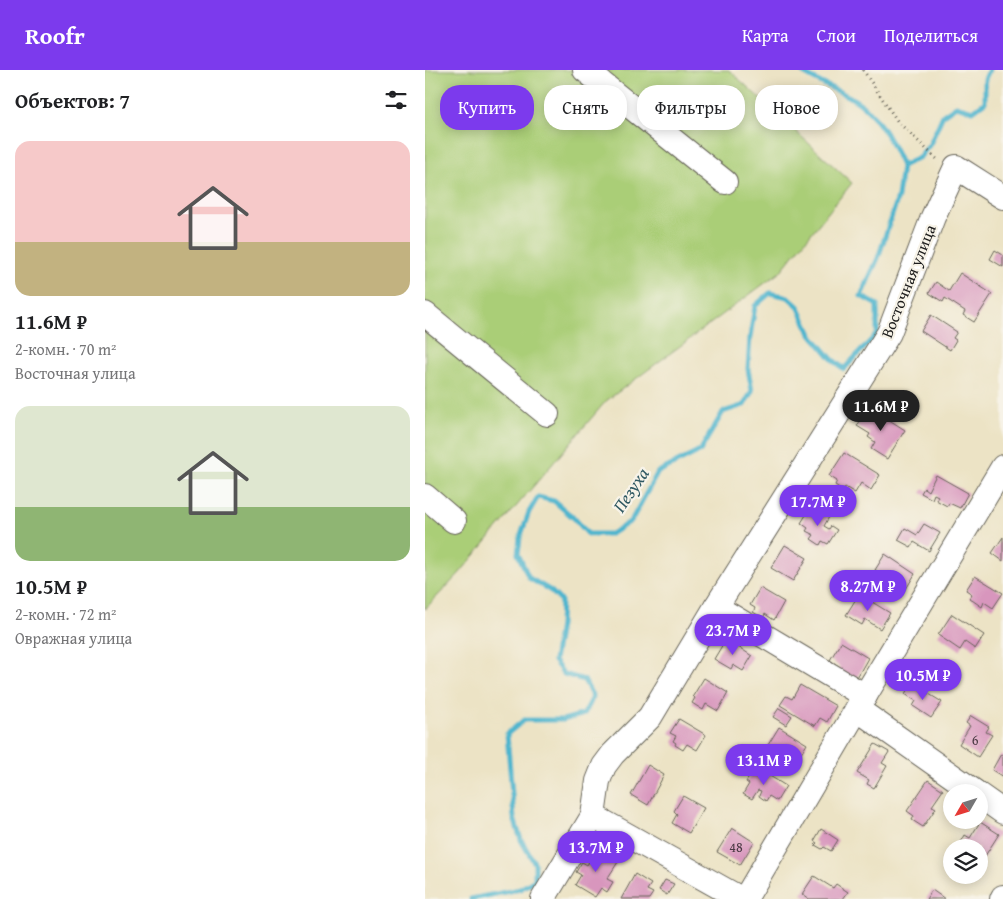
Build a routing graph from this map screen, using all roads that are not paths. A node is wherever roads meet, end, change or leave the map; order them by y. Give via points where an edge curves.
1 (585, 70) edge
2 (725, 182) dead end
3 (1003, 197) edge
4 (425, 314) edge
5 (547, 414) dead end
6 (1003, 467) edge
7 (425, 496) edge
8 (454, 521) dead end
9 (716, 607) junction
10 (861, 703) junction
11 (965, 784) edge
12 (988, 801) edge
13 (1003, 812) edge
14 (593, 816) junction
15 (543, 899) edge
16 (741, 899) edge
17 (745, 899) edge

1 - 2 street
3 - 9 street, Восточная улица via 947,164 933,217 889,333
4 - 5 street
6 - 10 street
7 - 8 street
9 - 10 street
9 - 14 street, Восточная улица via 650,717 605,766 598,781
10 - 11 street
10 - 17 street
12 - 13 street
14 - 15 street, Восточная улица
14 - 16 street

